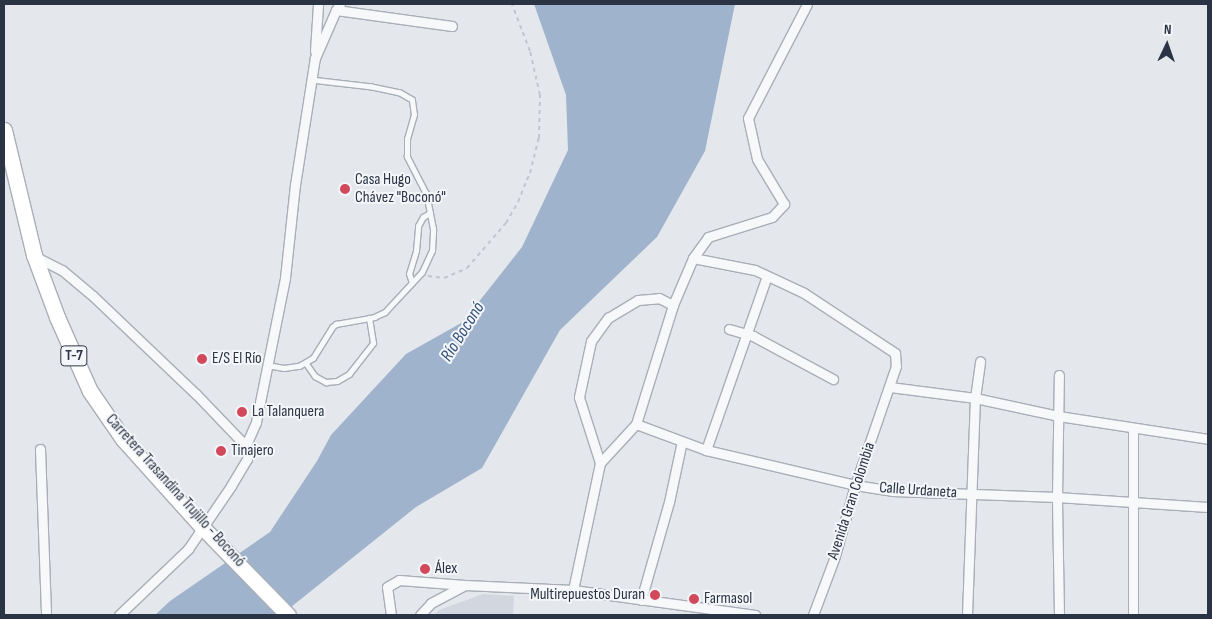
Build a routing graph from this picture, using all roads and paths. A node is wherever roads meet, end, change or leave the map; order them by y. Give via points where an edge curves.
1 (318, 4) edge
2 (512, 4) edge
3 (807, 4) edge
4 (338, 7) edge
5 (452, 26) dead end
6 (315, 58) junction
7 (311, 80) junction
8 (4, 130) edge
9 (8, 170) edge
10 (430, 213) junction
11 (34, 256) junction
12 (693, 258) junction
13 (422, 272) junction
14 (768, 276) junction
15 (412, 283) junction
16 (673, 305) junction
17 (369, 318) junction
18 (729, 329) dead end
19 (747, 334) junction
20 (980, 361) dead end
21 (306, 363) junction
22 (267, 365) junction
23 (1059, 376) dead end
24 (833, 379) dead end
25 (890, 387) junction
26 (974, 398) junction
27 (1058, 416) junction
28 (636, 424) junction
29 (1133, 428) junction
30 (1208, 439) edge
31 (682, 441) junction
32 (245, 447) junction
33 (40, 449) dead end
34 (706, 450) junction
35 (600, 463) junction
36 (855, 486) junction
37 (971, 495) junction
38 (1057, 497) junction
39 (1131, 502) junction
40 (1208, 508) edge
41 (204, 529) junction
42 (465, 585) junction
43 (574, 590) junction
44 (641, 600) junction
45 (46, 615) edge
46 (119, 615) edge
47 (288, 615) edge
48 (391, 615) edge
49 (420, 615) edge
50 (755, 615) edge
51 (813, 615) edge
52 (968, 615) edge
53 (1059, 615) edge
54 (1133, 615) edge

1 - 6 street
2 - 13 path via 532,59 540,95 539,138 530,173 506,223 467,268 444,278
3 - 12 street via 748,118 756,159 784,204 772,217 708,237
4 - 5 street
4 - 6 street
6 - 7 street
7 - 10 lane via 372,87 400,93 412,100 414,115 407,139 407,157 423,186
7 - 22 street via 284,278
8 - 9 main road, Carretera Trasandina Trujillo - Boconó / T-7
9 - 11 main road, Carretera Trasandina Trujillo - Boconó / T-7
10 - 13 lane via 434,229 432,251
10 - 15 lane via 418,226 409,274
11 - 32 street via 62,270 93,296 196,394
11 - 41 main road, Carretera Trasandina Trujillo - Boconó / T-7 via 90,391 124,439
12 - 14 street via 755,270
12 - 16 street
13 - 15 lane
14 - 19 street
14 - 25 street, Avenida Gran Colombia via 804,293 895,354 896,366
15 - 17 lane via 385,312
16 - 28 street
16 - 35 street via 659,298 638,300 608,318 591,341 579,397
17 - 21 lane via 346,320 332,327 313,358
17 - 21 lane via 373,343 349,374 337,381 326,382 315,376
18 - 19 street
19 - 24 street
19 - 34 street
20 - 26 street
21 - 22 lane via 292,368
22 - 32 street via 256,422
23 - 27 street
25 - 26 street
25 - 36 street, Avenida Gran Colombia
26 - 27 street
26 - 37 street
27 - 29 street
27 - 38 street
28 - 31 street, Calle Urdaneta
28 - 35 street
29 - 30 street
29 - 39 street
31 - 34 street, Calle Urdaneta
31 - 44 street via 669,502
32 - 41 street via 247,459
33 - 45 street
34 - 36 street, Calle Urdaneta
35 - 43 street
36 - 37 street, Calle Urdaneta
36 - 51 street, Avenida Gran Colombia via 834,559
37 - 38 street, Calle Urdaneta
37 - 52 street
38 - 39 street, Calle Urdaneta
38 - 53 street
39 - 40 street, Calle Urdaneta
39 - 54 street
41 - 46 street via 188,550
41 - 47 main road, Carretera Trasandina Trujillo - Boconó / T-7
42 - 43 street
42 - 48 street via 399,580 387,587
42 - 49 street via 431,603
43 - 44 street
44 - 50 street

